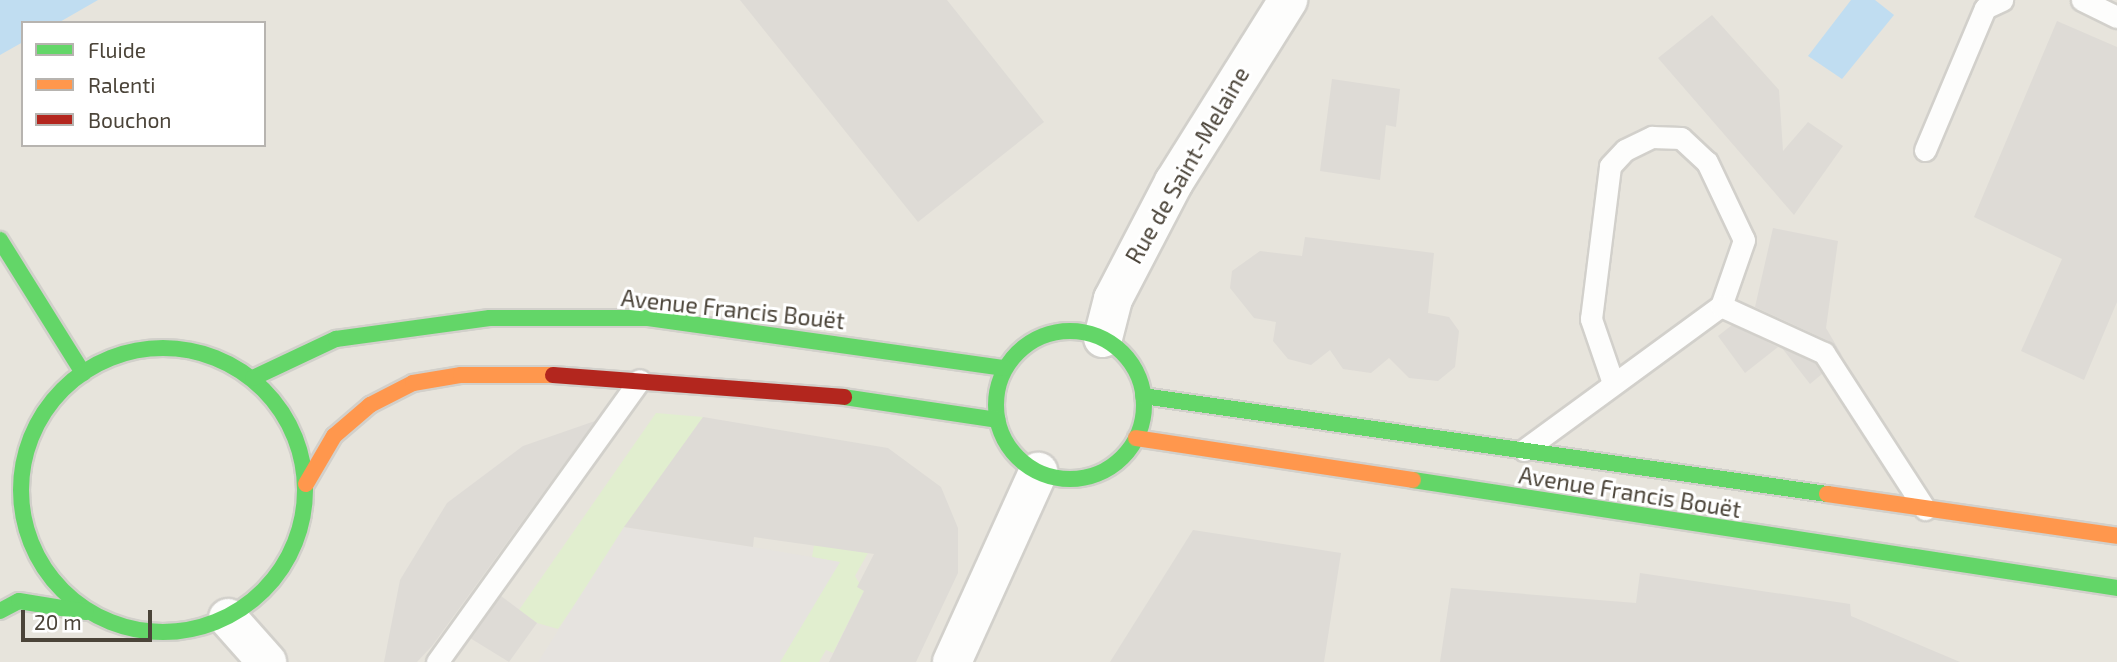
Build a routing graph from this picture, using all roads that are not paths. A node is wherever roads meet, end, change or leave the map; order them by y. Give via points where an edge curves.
1 (1288, 0) edge
2 (2002, 0) edge
3 (2082, 0) edge
4 (2117, 17) edge
5 (1925, 150) dead end
6 (0, 240) edge
7 (1721, 306) junction
8 (1103, 338) junction
9 (1006, 368) junction
10 (83, 373) junction
11 (253, 378) junction
12 (640, 380) junction
13 (1613, 383) junction
14 (1143, 396) junction
15 (997, 421) junction
16 (1136, 438) junction
17 (1524, 450) junction
18 (1038, 472) junction
19 (20, 480) junction
20 (306, 484) junction
21 (1926, 509) junction
22 (5, 511) dead end
23 (2117, 536) edge
24 (2117, 588) edge
25 (0, 611) edge
26 (86, 612) junction
27 (228, 618) junction
28 (267, 662) edge
29 (437, 662) edge
30 (952, 662) edge

1 - 8 street, Rue de Saint-Melaine via 1174,182 1113,299
2 - 5 lane via 1985,8
3 - 4 lane
6 - 10 main road
7 - 13 lane
7 - 13 lane via 1744,240 1707,162 1681,138 1653,137 1625,150 1610,166 1591,319
7 - 21 lane via 1824,353
8 - 9 main road via 1059,331 1038,338
8 - 14 main road via 1123,352
9 - 11 main road, Avenue Francis Bouët via 648,318 490,318 336,339
9 - 15 main road
10 - 11 main road via 135,349 164,347 198,351
10 - 19 main road via 38,421
11 - 20 main road via 280,410
12 - 15 main road via 883,400
12 - 20 main road via 461,375 413,383 370,405 334,436
12 - 29 lane
13 - 17 lane
14 - 16 main road
14 - 17 main road, Avenue Francis Bouët
15 - 18 main road via 1012,450
16 - 18 main road via 1105,470 1083,478
16 - 24 main road, Avenue Francis Bouët
17 - 21 main road, Avenue Francis Bouët
18 - 30 street
19 - 22 main road
19 - 26 main road via 25,524 38,554
20 - 27 main road via 305,522 287,563 262,594
21 - 23 main road, Avenue Francis Bouët
25 - 26 main road via 19,601
26 - 27 main road via 120,628 156,634
27 - 28 street

